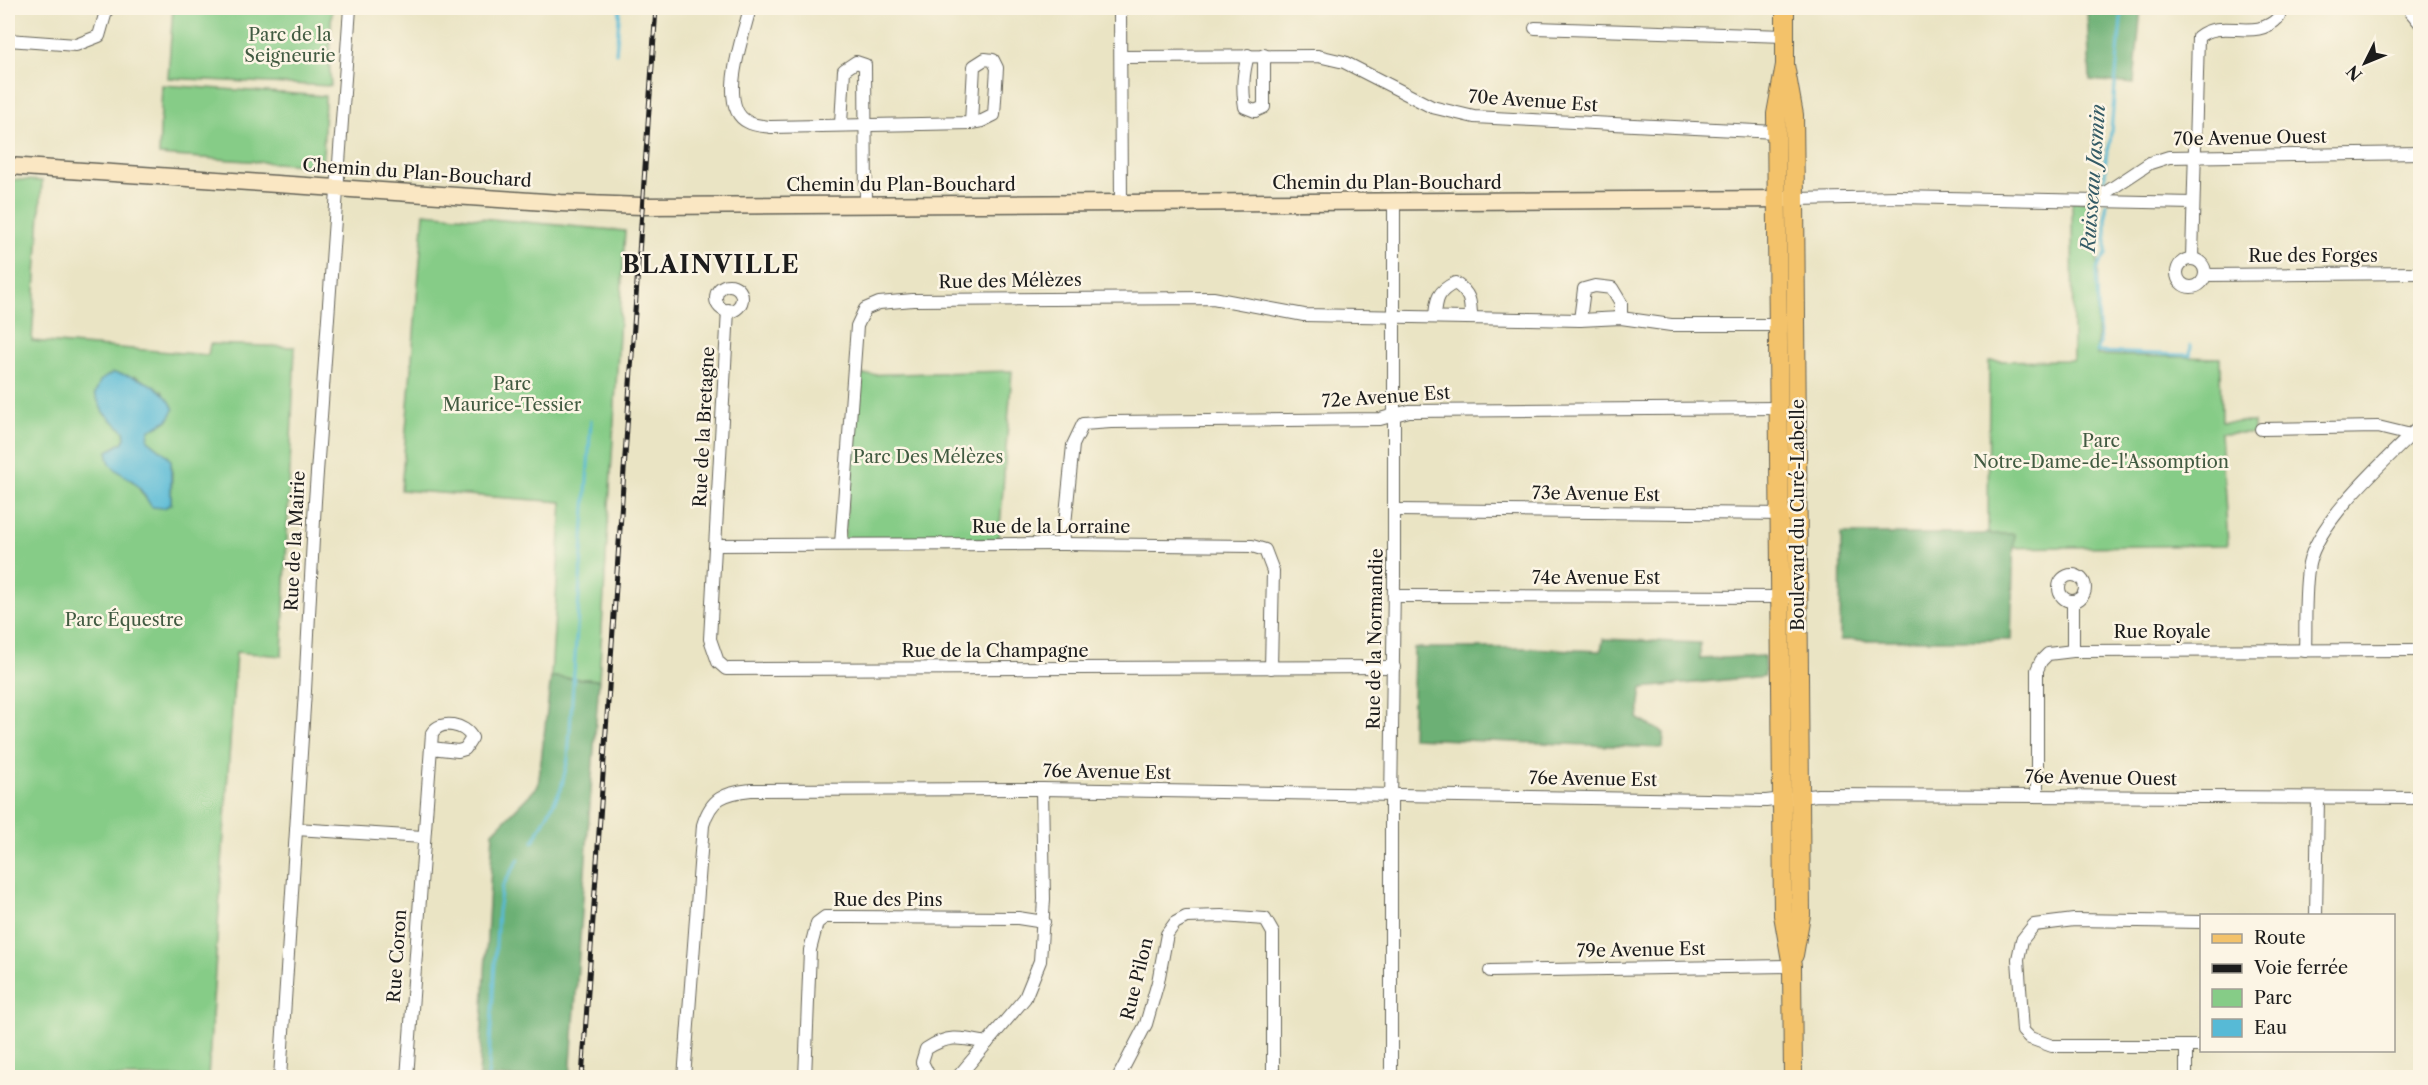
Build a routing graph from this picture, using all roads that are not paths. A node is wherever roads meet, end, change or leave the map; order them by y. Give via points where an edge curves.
1 (107, 8) edge
2 (350, 8) edge
3 (750, 8) edge
4 (1120, 8) edge
5 (1785, 8) edge
6 (2279, 8) edge
7 (2410, 8) edge
8 (2421, 23) edge
9 (1535, 28) dead end
10 (1785, 36) junction
11 (8, 40) edge
12 (1264, 55) junction
13 (1248, 56) junction
14 (1121, 57) junction
15 (1785, 64) junction
16 (970, 123) junction
17 (841, 124) junction
18 (864, 125) junction
19 (1776, 132) junction
20 (2421, 153) edge
21 (2193, 156) junction
22 (8, 166) edge
23 (338, 188) junction
24 (1776, 199) junction
25 (1796, 199) junction
26 (2093, 201) junction
27 (1394, 202) junction
28 (2193, 203) junction
29 (1121, 204) junction
30 (866, 205) junction
31 (2192, 258) junction
32 (2421, 273) edge
33 (2205, 275) junction
34 (728, 310) dead end
35 (1393, 317) junction
36 (1435, 317) junction
37 (1470, 318) junction
38 (1621, 318) junction
39 (1580, 320) junction
40 (1778, 325) junction
41 (1779, 408) junction
42 (1394, 415) junction
43 (2261, 429) dead end
44 (2416, 431) edge
45 (1395, 510) junction
46 (1788, 514) junction
47 (1063, 543) junction
48 (841, 544) junction
49 (717, 545) junction
50 (1394, 596) junction
51 (1780, 596) junction
52 (1798, 597) junction
53 (2073, 602) dead end
54 (2421, 650) edge
55 (2073, 651) junction
56 (2305, 651) junction
57 (1394, 667) junction
58 (1271, 668) junction
59 (431, 748) dead end
60 (1042, 789) junction
61 (1391, 794) junction
62 (2037, 795) junction
63 (1800, 797) junction
64 (2318, 798) junction
65 (2421, 798) edge
66 (1781, 799) junction
67 (296, 829) junction
68 (423, 837) junction
69 (2316, 914) edge
70 (1044, 922) junction
71 (2200, 922) edge
72 (1792, 966) junction
73 (1490, 971) dead end
74 (987, 1043) junction
75 (2186, 1046) junction
76 (2200, 1046) edge
77 (280, 1077) edge
78 (407, 1077) edge
79 (684, 1077) edge
80 (805, 1077) edge
81 (930, 1077) edge
82 (957, 1077) edge
83 (1118, 1077) edge
84 (1273, 1077) edge
85 (1391, 1077) edge
86 (1793, 1077) edge
87 (2186, 1077) edge

1 - 11 street via 99,36 76,45
2 - 23 street, Rue de la Mairie
3 - 17 street via 732,82 738,112 748,122 771,127
4 - 14 street
5 - 10 main road, Boulevard du Curé-Labelle
6 - 21 street via 2279,17 2265,29 2208,29 2198,37
7 - 8 street
9 - 10 street
10 - 15 main road, Boulevard du Curé-Labelle
12 - 13 street, 70e Avenue Est
12 - 13 street via 1264,107 1255,111 1245,107 1243,98 1242,75
12 - 19 street, 70e Avenue Est via 1318,56 1344,62 1432,107 1474,117
13 - 14 street, 70e Avenue Est
14 - 29 street
15 - 19 main road, Boulevard du Curé-Labelle
15 - 25 main road, Boulevard du Curé-Labelle via 1794,115
16 - 16 street via 994,115 997,68 993,60 985,59 974,66
16 - 18 street
17 - 18 street
17 - 18 street via 844,70 856,62 865,65
18 - 30 street
19 - 24 main road, Boulevard du Curé-Labelle
20 - 21 street, 70e Avenue Ouest
21 - 26 street, 70e Avenue Ouest via 2150,163
21 - 28 street
22 - 23 street, Chemin du Plan-Bouchard
23 - 30 street, Chemin du Plan-Bouchard via 612,205
23 - 67 street, Rue de la Mairie
24 - 25 street, Chemin du Plan-Bouchard
24 - 27 street, Chemin du Plan-Bouchard
24 - 40 main road, Boulevard du Curé-Labelle
25 - 26 street
25 - 46 main road, Boulevard du Curé-Labelle
26 - 28 street
27 - 29 street, Chemin du Plan-Bouchard
27 - 35 street, Rue de la Normandie
28 - 31 street
29 - 30 street, Chemin du Plan-Bouchard
31 - 33 street via 2203,265
31 - 33 street via 2179,265 2176,274 2181,283 2194,287
32 - 33 street, Rue des Forges
34 - 49 street, Rue de la Bretagne
35 - 36 street, Rue des Mélèzes
35 - 42 street, Rue de la Normandie
35 - 48 street, Rue des Mélèzes via 1304,315 1213,298 879,303 866,309 857,326
36 - 37 street, Rue des Mélèzes
36 - 37 street via 1436,298 1455,283 1471,300
37 - 39 street, Rue des Mélèzes
38 - 39 street, Rue des Mélèzes
38 - 39 street via 1621,303 1612,288 1595,286 1584,289
38 - 40 street, Rue des Mélèzes via 1671,325
40 - 41 main road, Boulevard du Curé-Labelle
41 - 42 street, 72e Avenue Est via 1409,411
41 - 46 main road, Boulevard du Curé-Labelle
42 - 45 street, Rue de la Normandie
42 - 47 street, 72e Avenue Est via 1380,419 1083,424 1073,445
43 - 44 street via 2378,427
44 - 56 street via 2342,507 2313,547 2308,566
45 - 46 street, 73e Avenue Est
45 - 50 street, Rue de la Normandie
46 - 51 main road, Boulevard du Curé-Labelle
46 - 52 main road, Boulevard du Curé-Labelle
47 - 48 street, Rue de la Lorraine
47 - 58 street, Rue de la Lorraine via 1252,546 1265,550 1273,571
48 - 49 street, Rue de la Lorraine
49 - 58 street, Rue de la Champagne via 710,639 718,662 726,669
50 - 51 street, 74e Avenue Est
50 - 57 street, Rue de la Normandie
51 - 52 street, 74e Avenue Est
51 - 66 main road, Boulevard du Curé-Labelle
52 - 63 main road, Boulevard du Curé-Labelle
53 - 55 street
54 - 56 street, Rue Royale
55 - 56 street, Rue Royale
55 - 62 street, Rue Royale via 2048,654 2037,670
57 - 58 street, Rue de la Champagne
57 - 61 street, Rue de la Normandie
59 - 68 street, Rue Coron
60 - 61 street, 76e Avenue Est
60 - 70 street
60 - 79 street, 76e Avenue Est via 727,793 707,811 703,825
61 - 66 street, 76e Avenue Est
61 - 85 street, Rue de la Normandie
62 - 63 street, 76e Avenue Ouest
62 - 64 street, 76e Avenue Ouest
63 - 66 street, 76e Avenue Ouest
63 - 72 main road, Boulevard du Curé-Labelle via 1802,915
64 - 65 street, 76e Avenue Ouest
64 - 69 street
66 - 72 main road, Boulevard du Curé-Labelle via 1783,915
67 - 68 street
67 - 77 street, Rue de la Mairie
68 - 78 street, Rue Coron
70 - 74 street via 1040,961 1025,998
70 - 80 street, Rue des Pins via 1018,918 825,917 817,923 810,951
71 - 75 street via 2074,920 2034,925 2022,940 2018,959 2023,1031 2030,1038 2052,1046
72 - 73 street, 79e Avenue Est
72 - 86 main road, Boulevard du Curé-Labelle
74 - 81 street via 956,1037 940,1040 926,1049 922,1062
74 - 82 street
75 - 76 street
75 - 87 street
83 - 84 street, Rue Pilon via 1146,1024 1167,934 1186,916 1222,916 1265,919 1273,933

